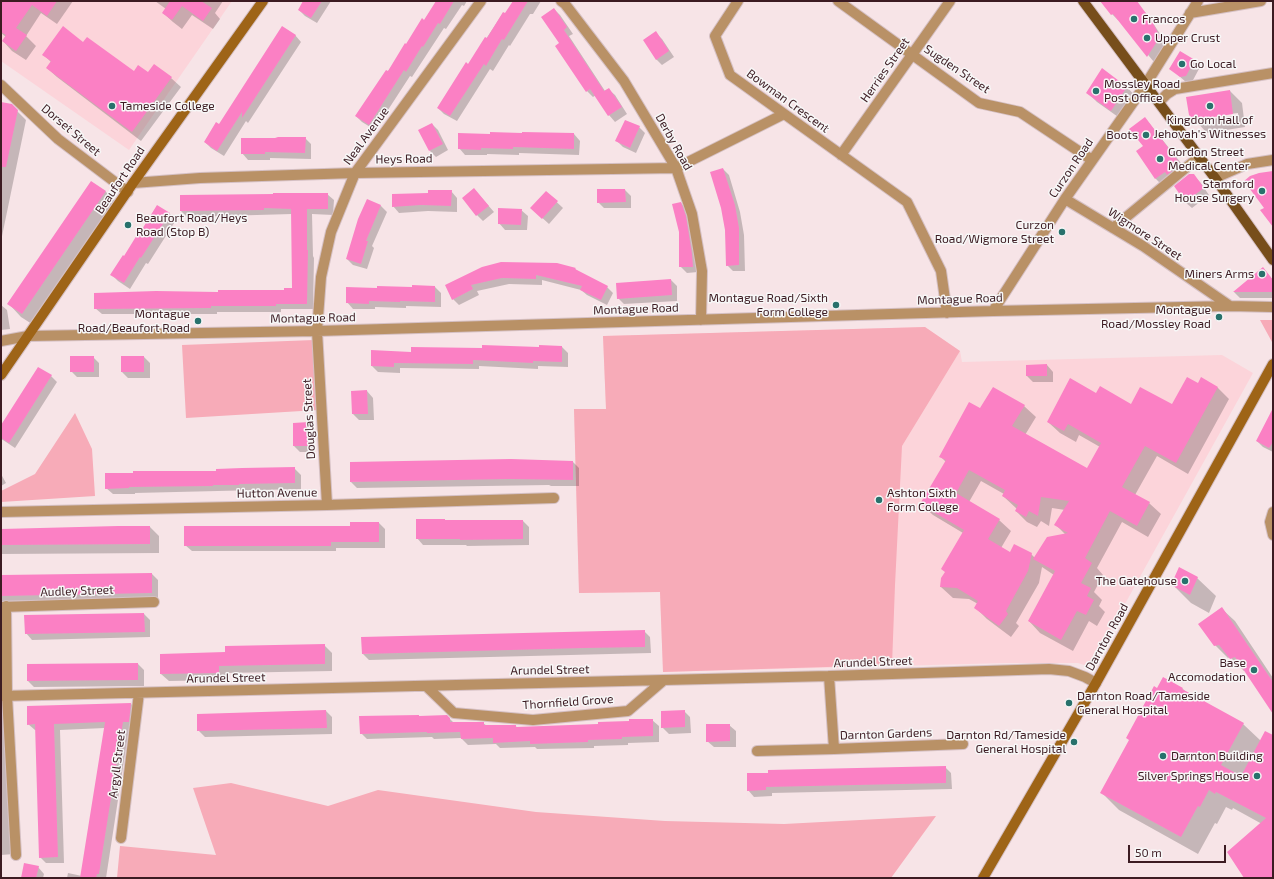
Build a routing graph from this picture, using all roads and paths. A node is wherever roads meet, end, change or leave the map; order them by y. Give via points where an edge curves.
1 (263, 1) edge
2 (480, 1) edge
3 (562, 1) edge
4 (738, 1) edge
5 (838, 1) edge
6 (950, 1) edge
7 (1083, 1) edge
8 (1198, 1) edge
9 (1261, 1) edge
10 (1190, 12) junction
11 (912, 54) junction
12 (1273, 73) edge
13 (1146, 84) junction
14 (1, 85) edge
15 (1159, 102) junction
16 (784, 114) junction
17 (841, 155) junction
18 (1199, 157) junction
19 (1092, 160) junction
20 (1273, 160) edge
21 (676, 168) junction
22 (355, 173) junction
23 (1215, 178) junction
24 (130, 187) junction
25 (1065, 198) junction
26 (1113, 228) junction
27 (1273, 260) edge
28 (1230, 306) junction
29 (1273, 307) edge
30 (993, 311) junction
31 (947, 313) junction
32 (701, 320) junction
33 (317, 331) junction
34 (28, 336) junction
35 (1, 341) edge
36 (1273, 364) edge
37 (1, 375) edge
38 (554, 498) dead end
39 (327, 505) junction
40 (1, 512) edge
41 (1273, 512) edge
42 (1273, 535) edge
43 (154, 602) dead end
44 (3, 606) edge
45 (829, 676) junction
46 (664, 680) junction
47 (1096, 683) junction
48 (426, 686) junction
49 (139, 693) junction
50 (4, 696) edge
51 (963, 744) dead end
52 (834, 749) junction
53 (757, 751) dead end
54 (121, 838) dead end
55 (16, 856) dead end
56 (983, 878) edge

1 - 24 street, Beaufort Road
2 - 22 street, Neal Avenue
3 - 21 street, Derby Road via 624,81
4 - 16 street, Bowman Crescent via 715,36 730,75
5 - 11 street
6 - 11 street, Herries Street
7 - 13 main road
8 - 10 street, Curzon Road
9 - 10 street
10 - 13 street, Curzon Road
11 - 17 street, Herries Street
11 - 19 street, Sugden Street via 979,103 1020,112
12 - 15 street via 1175,89
13 - 15 main road
13 - 19 street, Curzon Road
14 - 24 street, Dorset Street via 58,139
15 - 18 main road
16 - 17 street, Bowman Crescent
16 - 21 street
17 - 31 street, Bowman Crescent via 907,202 941,271
18 - 23 main road
18 - 26 street
19 - 25 street, Curzon Road
20 - 23 street via 1247,164
21 - 22 street, Heys Road
21 - 32 street, Derby Road via 692,214 702,271
22 - 24 street, Heys Road via 200,178
22 - 33 street, Neal Avenue via 331,232 321,277
23 - 27 main road
24 - 34 street, Beaufort Road
25 - 26 street, Wigmore Street
25 - 30 street, Curzon Road
26 - 28 street, Wigmore Street
28 - 29 street, Montague Road
28 - 30 street, Montague Road
30 - 31 street, Montague Road
31 - 32 street, Montague Road
32 - 33 street, Montague Road
33 - 34 street, Montague Road
33 - 39 street, Douglas Street
34 - 35 street, Montague Road
34 - 37 street, Beaufort Road
36 - 47 street, Darnton Road
38 - 39 street, Hutton Avenue
39 - 40 street, Hutton Avenue
41 - 42 street via 1270,522
43 - 44 street, Audley Street
44 - 50 street
45 - 46 street, Arundel Street
45 - 47 street, Arundel Street via 1049,669 1069,671
45 - 52 street, Darnton Gardens
46 - 48 street, Arundel Street
46 - 48 street, Thornfield Grove via 628,711 533,720 454,713
47 - 56 street, Darnton Road
48 - 49 street, Arundel Street
49 - 50 street, Arundel Street
49 - 54 street, Argyll Street
50 - 55 street
51 - 52 street, Darnton Gardens
52 - 53 street

